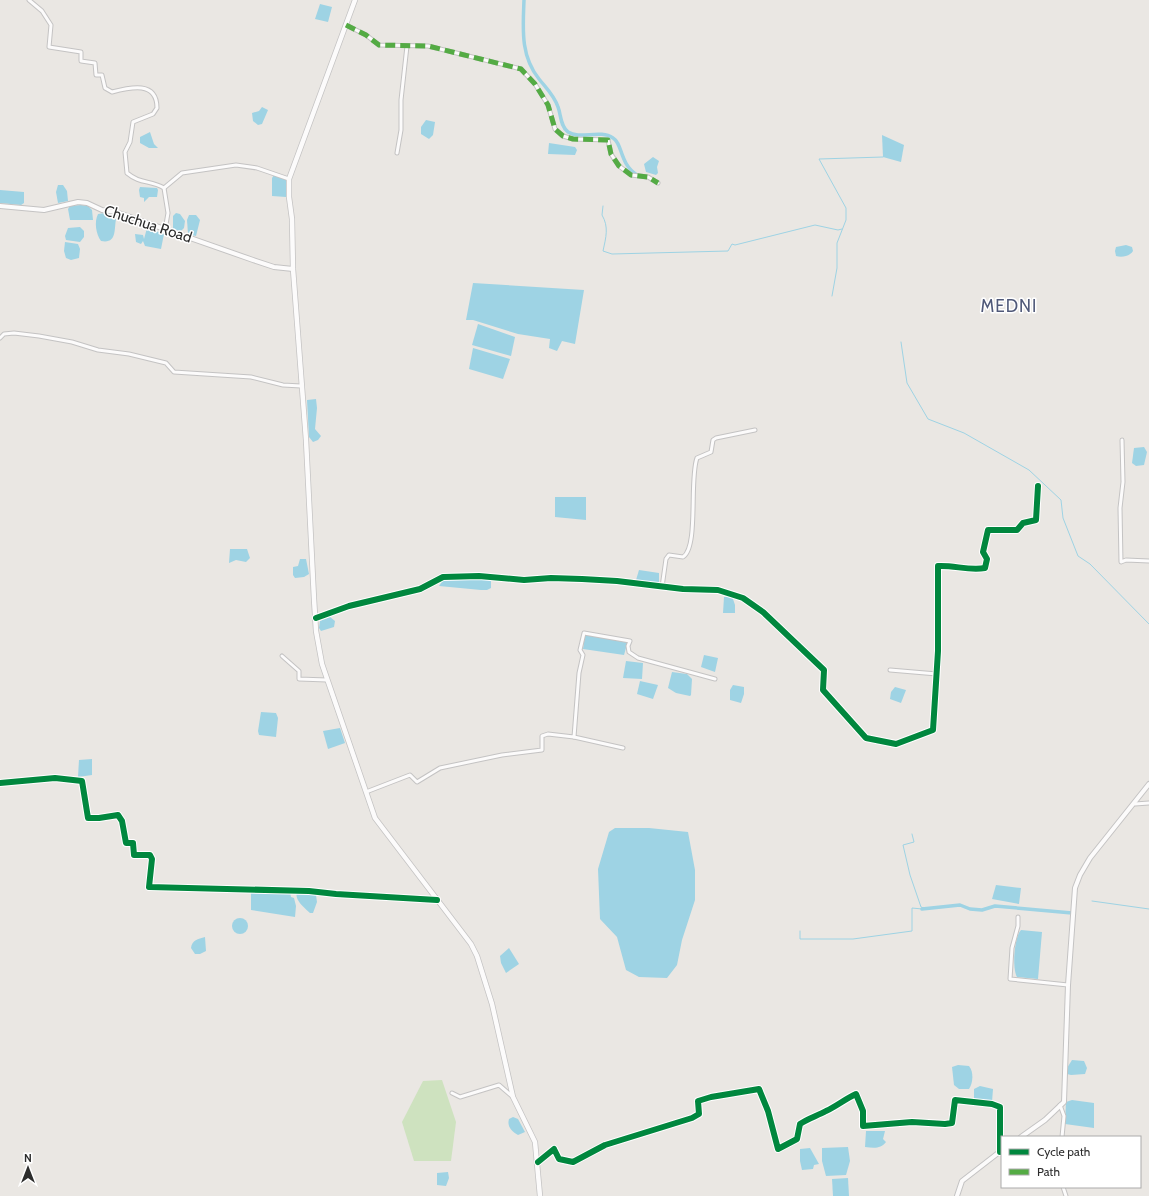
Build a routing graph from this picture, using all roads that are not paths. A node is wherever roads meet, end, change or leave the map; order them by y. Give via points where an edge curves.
1 (29, 0) edge
2 (355, 0) edge
3 (346, 25) junction
4 (407, 46) junction
5 (397, 153) dead end
6 (289, 179) junction
7 (658, 183) dead end
8 (164, 188) junction
9 (0, 206) edge
10 (165, 230) junction
11 (293, 269) junction
12 (0, 338) edge
13 (301, 386) junction
14 (754, 430) dead end
15 (1122, 440) dead end
16 (1038, 486) dead end
17 (1149, 561) edge
18 (662, 587) junction
19 (316, 618) junction
20 (282, 656) dead end
21 (890, 670) dead end
22 (937, 674) junction
23 (715, 679) dead end
24 (326, 680) junction
25 (574, 737) junction
26 (623, 748) dead end
27 (0, 783) edge
28 (1149, 784) edge
29 (366, 792) junction
30 (1149, 803) edge
31 (1135, 804) junction
32 (437, 900) junction
33 (1018, 916) dead end
34 (1068, 986) junction
35 (452, 1093) dead end
36 (460, 1097) junction
37 (513, 1097) junction
38 (460, 1101) dead end
39 (1060, 1105) junction
40 (1022, 1136) edge
41 (1062, 1136) edge
42 (1001, 1151) edge
43 (538, 1162) junction
44 (540, 1196) edge
45 (957, 1196) edge

1 - 8 street via 42,11 51,25 49,47 81,52 81,61 95,63 96,75 102,75 105,88 112,92 138,88 152,91 156,96 157,108 153,114 133,122 130,142 125,152 127,173 136,180
2 - 3 main road
3 - 4 street via 366,35 379,46
3 - 6 main road
4 - 5 street
4 - 7 street via 428,46 521,69 535,84 548,105 555,129 573,139 608,140 611,154 619,166 630,175 648,177
6 - 8 street via 257,168 236,165 182,173
6 - 11 main road
8 - 10 street via 168,213
9 - 10 street, Chuchua Road via 44,210 72,203 87,203
10 - 11 street, Chuchua Road via 274,267
11 - 13 main road
12 - 13 street via 4,334 14,333 39,336 166,363 174,372 251,377 283,385
13 - 19 main road
14 - 18 street via 716,438 713,440 711,452 697,458 692,479 693,526 688,551 684,557 669,555 666,559
15 - 17 street via 1121,562
16 - 22 street via 1036,520 1023,523 1017,530 988,530 983,552 987,559 985,568 938,566
18 - 19 street via 582,579 443,577 420,589 349,606
18 - 22 street via 718,590 743,598 763,612 824,670 823,690 866,738 896,744 933,730
19 - 24 main road
20 - 24 street via 299,671 299,678
21 - 22 street
23 - 25 street via 638,658 629,652 630,641 584,633 580,650 583,655 579,672
24 - 29 main road
25 - 26 street
25 - 29 street via 548,734 542,736 542,750 502,754 440,768 417,782 410,775
27 - 32 street via 55,778 82,781 88,818 118,815 122,821 126,843 133,843 134,855 152,858 149,887 308,890
28 - 31 street
29 - 32 main road via 376,818
30 - 31 street
31 - 34 street via 1090,858 1080,875 1074,898
32 - 37 main road via 471,944 477,956 492,1004
33 - 34 street via 1010,979
34 - 39 street via 1064,1102
35 - 36 street
36 - 37 street via 499,1085
36 - 38 street
37 - 43 main road via 535,1142
39 - 40 street via 1045,1120
39 - 41 street via 1064,1113
42 - 43 street via 1000,1107 954,1100 952,1123 912,1122 863,1126 863,1111 856,1094 800,1124 797,1139 778,1149 759,1089 698,1101 699,1114 692,1118 605,1145 573,1162 559,1159 554,1148
42 - 45 street via 962,1181
43 - 44 main road

